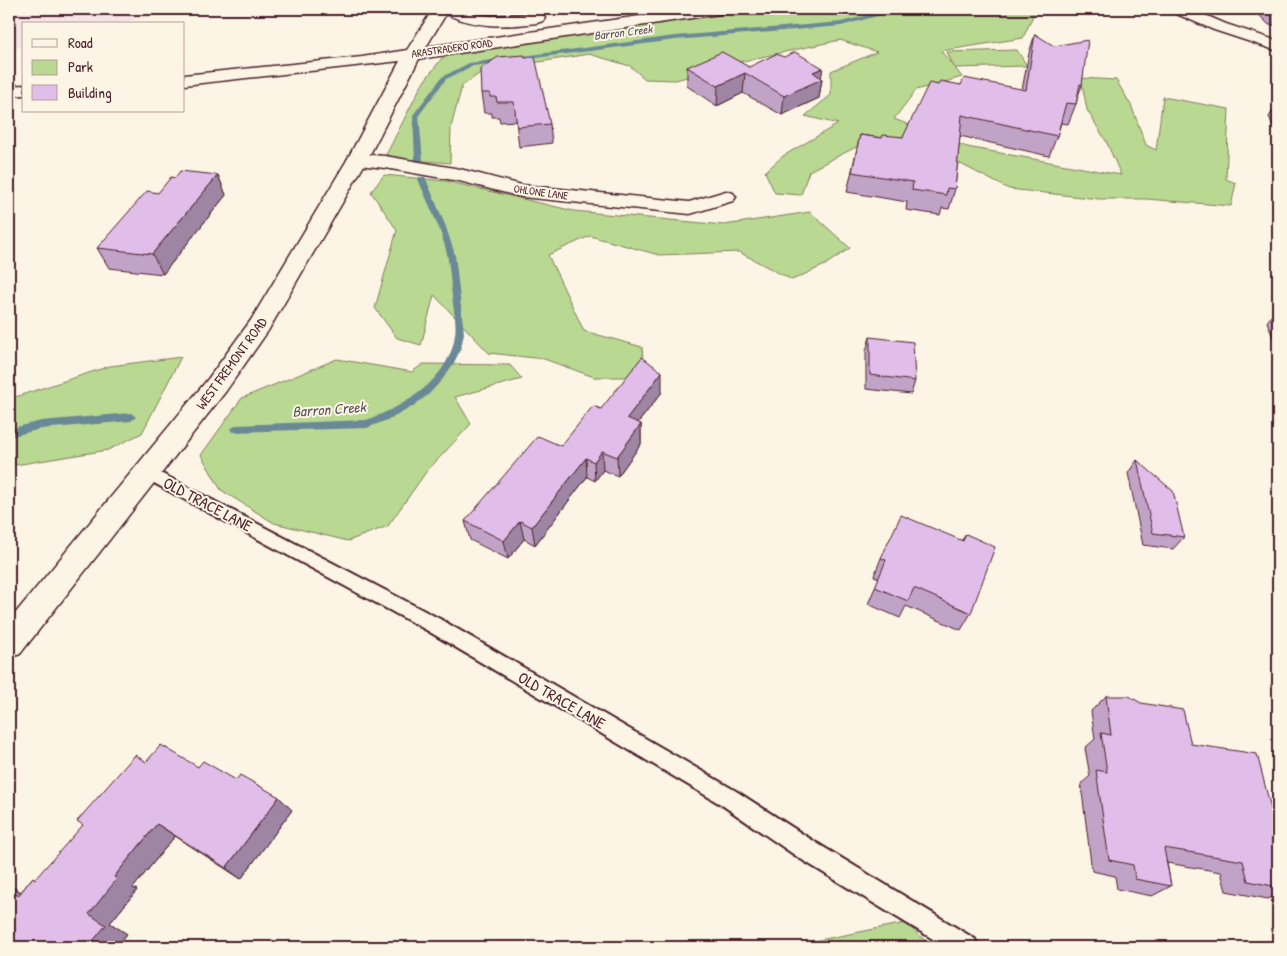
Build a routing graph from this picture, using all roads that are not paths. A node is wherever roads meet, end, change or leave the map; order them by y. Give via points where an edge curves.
1 (441, 9) edge
2 (449, 9) edge
3 (616, 9) edge
4 (719, 9) edge
5 (1178, 9) edge
6 (643, 10) edge
7 (553, 15) dead end
8 (1278, 46) edge
9 (416, 49) junction
10 (185, 69) edge
11 (22, 79) edge
12 (9, 80) edge
13 (185, 80) edge
14 (22, 90) edge
15 (9, 91) edge
16 (357, 160) junction
17 (726, 197) dead end
18 (147, 472) junction
19 (9, 644) edge
20 (966, 947) edge

1 - 9 street, WEST FREMONT ROAD
2 - 7 street via 489,22
3 - 6 street
4 - 9 street, ARASTRADERO ROAD
5 - 8 street via 1220,28
6 - 9 street, ARASTRADERO ROAD
9 - 10 street, ARASTRADERO ROAD
9 - 13 street, ARASTRADERO ROAD via 362,62
9 - 16 street, WEST FREMONT ROAD
11 - 12 street
14 - 15 street
16 - 17 street, OHLONE LANE via 460,175 522,191 690,208
16 - 18 street, WEST FREMONT ROAD via 260,324
18 - 19 street, WEST FREMONT ROAD
18 - 20 lane, OLD TRACE LANE via 434,625 729,798 807,850

